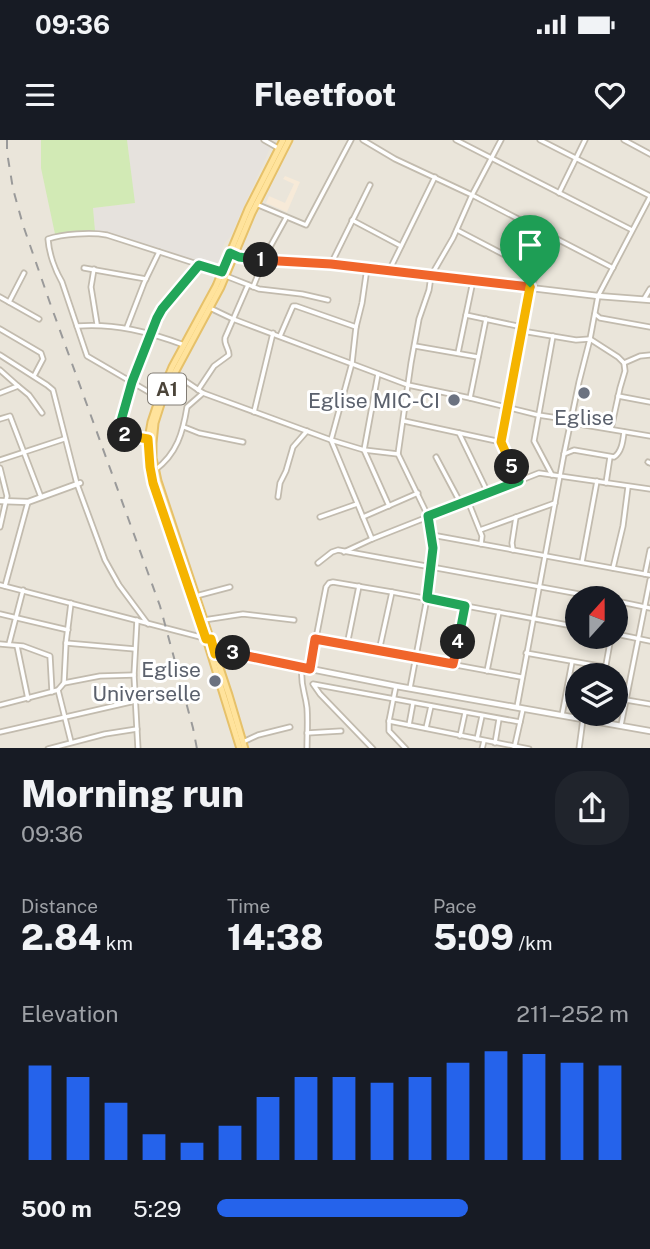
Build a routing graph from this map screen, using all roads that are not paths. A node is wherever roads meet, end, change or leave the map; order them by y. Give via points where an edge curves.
1 (264, 140) edge
2 (283, 140) edge
3 (289, 140) edge
4 (351, 140) edge
5 (363, 140) edge
6 (456, 140) edge
7 (501, 140) edge
8 (540, 140) edge
9 (584, 140) edge
10 (624, 140) edge
11 (278, 148) junction
12 (650, 154) edge
13 (490, 158) junction
14 (576, 158) junction
15 (435, 177) junction
16 (370, 185) dead end
17 (559, 193) junction
18 (472, 195) junction
19 (650, 197) edge
20 (256, 204) junction
21 (286, 217) junction
22 (352, 220) junction
23 (457, 230) junction
24 (632, 230) junction
25 (557, 239) junction
26 (401, 246) junction
27 (159, 251) junction
28 (232, 255) junction
29 (265, 260) junction
30 (331, 264) junction
31 (199, 265) junction
32 (84, 268) dead end
33 (367, 268) junction
34 (613, 268) junction
35 (94, 269) junction
36 (389, 271) junction
37 (24, 273) dead end
38 (224, 274) junction
39 (539, 274) junction
40 (431, 276) junction
41 (146, 279) junction
42 (473, 281) junction
43 (250, 286) junction
44 (530, 287) junction
45 (650, 289) edge
46 (598, 296) junction
47 (0, 297) edge
48 (328, 300) dead end
49 (647, 300) edge
50 (9, 302) junction
51 (210, 308) junction
52 (595, 313) junction
53 (466, 315) junction
54 (39, 319) dead end
55 (233, 319) junction
56 (486, 319) junction
57 (97, 324) junction
58 (77, 326) junction
59 (127, 327) junction
60 (356, 327) junction
61 (650, 327) edge
62 (0, 329) edge
63 (522, 329) junction
64 (151, 333) junction
65 (273, 333) junction
66 (280, 336) junction
67 (554, 336) junction
68 (590, 339) junction
69 (184, 345) junction
70 (415, 346) junction
71 (458, 353) junction
72 (0, 355) edge
73 (650, 355) edge
74 (479, 357) junction
75 (352, 363) junction
76 (624, 363) junction
77 (0, 370) edge
78 (175, 373) junction
79 (378, 373) junction
80 (34, 376) junction
81 (132, 382) junction
82 (408, 385) junction
83 (18, 386) junction
84 (200, 391) junction
85 (0, 393) edge
86 (618, 396) junction
87 (159, 398) junction
88 (470, 398) junction
89 (650, 402) edge
90 (508, 408) junction
91 (254, 412) junction
92 (42, 413) dead end
93 (538, 415) junction
94 (0, 419) edge
95 (404, 421) junction
96 (572, 422) junction
97 (184, 427) junction
98 (611, 429) junction
99 (307, 431) junction
100 (624, 432) junction
101 (459, 433) junction
102 (650, 436) edge
103 (64, 439) junction
104 (148, 439) junction
105 (331, 440) junction
106 (243, 442) dead end
107 (501, 442) junction
108 (364, 450) junction
109 (24, 452) junction
110 (398, 454) junction
111 (564, 454) junction
112 (436, 457) dead end
113 (610, 457) junction
114 (0, 460) edge
115 (0, 468) edge
116 (155, 470) junction
117 (552, 475) junction
118 (1, 476) edge
119 (561, 477) junction
120 (519, 481) junction
121 (597, 481) junction
122 (650, 481) edge
123 (606, 483) junction
124 (78, 484) junction
125 (628, 486) junction
126 (650, 489) edge
127 (418, 493) junction
128 (488, 494) junction
129 (41, 497) junction
130 (278, 497) dead end
131 (3, 501) edge
132 (468, 501) junction
133 (28, 502) junction
134 (357, 503) junction
135 (555, 503) junction
136 (461, 504) junction
137 (389, 506) junction
138 (428, 516) junction
139 (320, 517) dead end
140 (363, 517) junction
141 (516, 517) junction
142 (0, 527) edge
143 (480, 530) junction
144 (432, 535) junction
145 (372, 539) junction
146 (481, 544) junction
147 (513, 550) junction
148 (650, 550) edge
149 (344, 552) junction
150 (545, 556) junction
151 (582, 562) junction
152 (318, 563) dead end
153 (431, 566) junction
154 (613, 568) junction
155 (648, 576) edge
156 (3, 585) edge
157 (359, 586) junction
158 (539, 586) junction
159 (230, 587) dead end
160 (23, 590) junction
161 (565, 591) edge
162 (393, 592) junction
163 (196, 596) junction
164 (427, 598) junction
165 (71, 603) junction
166 (628, 604) edge
167 (465, 606) junction
168 (647, 608) edge
169 (499, 612) junction
170 (0, 614) edge
171 (15, 618) junction
172 (534, 619) junction
173 (137, 620) junction
174 (204, 620) junction
175 (293, 620) dead end
176 (148, 624) junction
177 (565, 625) edge
178 (68, 630) junction
179 (628, 636) edge
180 (639, 638) junction
181 (208, 639) junction
182 (315, 639) junction
183 (650, 641) edge
184 (66, 643) junction
185 (0, 644) edge
186 (9, 644) junction
187 (17, 646) junction
188 (347, 646) junction
189 (135, 649) junction
190 (379, 651) junction
191 (526, 653) junction
192 (213, 655) junction
193 (415, 657) junction
194 (572, 662) junction
195 (579, 663) edge
196 (453, 664) junction
197 (302, 667) junction
198 (310, 669) junction
199 (487, 671) junction
200 (134, 675) junction
201 (521, 677) junction
202 (64, 683) junction
203 (396, 686) junction
204 (410, 688) junction
205 (628, 690) edge
206 (58, 691) junction
207 (52, 692) junction
208 (29, 699) junction
209 (394, 699) junction
210 (628, 700) edge
211 (135, 701) junction
212 (413, 703) junction
213 (650, 704) edge
214 (0, 705) edge
215 (431, 706) junction
216 (519, 708) junction
217 (465, 713) junction
218 (562, 715) junction
219 (482, 716) junction
220 (565, 716) edge
221 (66, 718) junction
222 (499, 719) junction
223 (389, 721) junction
224 (520, 722) junction
225 (409, 725) junction
226 (582, 726) edge
227 (626, 726) edge
228 (290, 727) dead end
229 (136, 729) junction
230 (426, 729) junction
231 (341, 731) dead end
232 (650, 731) edge
233 (0, 732) edge
234 (307, 733) junction
235 (460, 736) junction
236 (477, 739) junction
237 (484, 741) junction
238 (71, 742) junction
239 (495, 743) junction
240 (244, 745) edge
241 (515, 747) edge
242 (48, 748) edge
243 (138, 748) edge
244 (240, 748) edge
245 (307, 748) edge
246 (373, 748) edge
247 (406, 748) edge
248 (482, 748) edge
249 (529, 748) edge
250 (579, 748) edge

1 - 11 street
2 - 11 main road, A1
3 - 20 main road, A1
4 - 21 street via 307,223
5 - 15 street
6 - 13 street
7 - 13 street
8 - 14 street
9 - 14 street
10 - 12 street
11 - 28 main road, A1
13 - 17 street
13 - 18 street
14 - 17 street
14 - 19 street
15 - 18 street
15 - 26 street
16 - 22 street
17 - 24 street
18 - 23 street
18 - 25 street
19 - 24 street
20 - 21 street
20 - 28 main road, A1
21 - 29 street
22 - 26 street
22 - 30 street
23 - 39 street
23 - 40 street
24 - 34 street
25 - 34 street
25 - 39 street
26 - 36 street
27 - 31 street
27 - 41 street
27 - 58 street via 99,234 49,238
28 - 29 street
28 - 38 main road, A1
29 - 30 street
29 - 43 street
30 - 33 street
31 - 38 street
31 - 64 street via 162,309
32 - 35 street
33 - 36 street
33 - 60 street
34 - 46 street
35 - 41 street
35 - 57 street via 91,287
36 - 40 street
37 - 50 street
38 - 43 street
38 - 51 main road, A1
38 - 69 main road, A1
39 - 44 street
40 - 42 street
40 - 70 street
41 - 59 street
42 - 44 street
42 - 53 street
43 - 48 street
43 - 55 street
44 - 46 street
44 - 63 street
45 - 49 street
46 - 49 street
46 - 52 street
47 - 50 street
50 - 54 street
51 - 55 street
51 - 78 main road, A1
52 - 61 street via 600,318
52 - 68 street
53 - 56 street
53 - 71 street
55 - 65 street
55 - 84 street via 225,343 229,355 214,366
56 - 63 street
56 - 74 street
57 - 58 street
57 - 59 street
58 - 81 street via 87,356
59 - 64 street
60 - 66 street via 293,306
60 - 75 street
62 - 80 street via 41,353 43,359
63 - 67 street
63 - 90 street
64 - 69 street
64 - 81 street
65 - 66 street
65 - 91 street
66 - 75 street
67 - 68 street
67 - 93 street
68 - 76 street
68 - 96 street
69 - 87 main road, A1
70 - 71 street
70 - 82 street
71 - 74 street
72 - 80 street
73 - 76 street
74 - 88 street
75 - 79 street
75 - 105 street
76 - 86 street
77 - 83 street
78 - 84 street
78 - 116 main road, A1 via 155,423
79 - 82 street
79 - 108 street
80 - 103 street via 53,390
81 - 87 street
81 - 104 street via 119,432
82 - 88 street
82 - 95 street
83 - 85 street
83 - 92 street
84 - 91 street
84 - 97 street via 187,407
86 - 89 street
86 - 98 street
87 - 104 main road, A1
88 - 90 street
90 - 93 street
90 - 107 street
91 - 99 street
93 - 96 street
93 - 117 street via 535,444
94 - 109 street via 10,416
95 - 101 street
95 - 110 street
96 - 98 street
96 - 111 street
97 - 106 street
97 - 116 street via 175,448
98 - 100 street
99 - 105 street
99 - 130 street via 293,447
100 - 102 street
100 - 113 street via 619,453
101 - 107 street
101 - 128 street
103 - 109 street
103 - 124 street
104 - 181 main road, A1 via 153,483
105 - 108 street
105 - 134 street
107 - 120 street
108 - 110 street
108 - 137 street
109 - 114 street
109 - 129 street
110 - 127 street
111 - 113 street via 574,450
111 - 119 street
112 - 136 street
113 - 123 street
115 - 118 street
116 - 163 main road, A1
117 - 119 street
117 - 120 street via 538,473
118 - 131 street via 7,496
119 - 121 street
119 - 135 street
120 - 128 street
121 - 123 street
121 - 151 street
122 - 126 street
123 - 125 street
124 - 129 street
124 - 176 street via 105,560
125 - 126 street
125 - 154 street
127 - 137 street
127 - 138 street
128 - 132 street
129 - 133 street
131 - 133 street
131 - 142 street
132 - 136 street
132 - 143 street
133 - 156 street
134 - 139 street
134 - 140 street
135 - 141 street
135 - 150 street
136 - 138 street
137 - 140 street
138 - 144 street
138 - 145 street
140 - 145 street
141 - 143 street
141 - 147 street
143 - 146 street
144 - 146 street
144 - 153 street
145 - 149 street
146 - 147 street
147 - 150 street
148 - 155 street
149 - 152 street via 334,551
149 - 153 street
150 - 151 street
150 - 158 street
151 - 154 street
153 - 158 street
153 - 164 street
154 - 155 street
155 - 168 street
156 - 160 street
157 - 162 street
157 - 182 street via 329,583
157 - 188 street
158 - 161 street
158 - 172 street
159 - 163 street
160 - 165 street
160 - 171 street
162 - 164 street
162 - 190 street
163 - 174 main road, A1
164 - 167 street
164 - 193 street
165 - 173 street
165 - 178 street
166 - 168 street
167 - 169 street
167 - 196 street
168 - 180 street
169 - 172 street
169 - 199 street
170 - 171 street
171 - 178 street
171 - 186 street
172 - 177 street
172 - 191 street
173 - 176 street
173 - 189 street
174 - 175 street via 243,614
174 - 181 main road, A1
176 - 181 street
178 - 184 street
179 - 180 street
180 - 183 street
180 - 205 street
181 - 192 main road, A1
182 - 188 street
182 - 198 street
184 - 189 street
184 - 202 street
185 - 186 street
186 - 187 street
187 - 207 street via 50,656
187 - 208 street
188 - 190 street
189 - 200 street
190 - 193 street
191 - 194 street
191 - 201 street
192 - 197 street via 231,653
192 - 240 main road, A1
192 - 244 main road, A1
193 - 196 street
193 - 204 street
194 - 195 street
194 - 218 street
196 - 199 street
197 - 198 street
197 - 234 street
198 - 203 street
199 - 201 street
200 - 202 street
200 - 211 street
201 - 216 street
202 - 206 street
203 - 204 street
203 - 209 street
204 - 216 street
206 - 207 street
206 - 221 street
207 - 208 street
208 - 214 street
209 - 212 street
209 - 223 street
209 - 246 street via 313,684
210 - 213 street
211 - 221 street
211 - 229 street
212 - 215 street
212 - 225 street
215 - 217 street
215 - 230 street
216 - 218 street
216 - 224 street
217 - 219 street
217 - 235 street
218 - 220 street
219 - 222 street
219 - 236 street
221 - 233 street
221 - 238 street
222 - 224 street
222 - 239 street
223 - 225 street
223 - 247 street via 389,731
224 - 241 street
225 - 230 street
226 - 250 street
227 - 232 street
228 - 240 street via 258,735
229 - 238 street
229 - 243 street
230 - 235 street
231 - 234 street
234 - 245 street
235 - 236 street
236 - 237 street
237 - 239 street
237 - 248 street
238 - 242 street
239 - 241 street
241 - 249 street

